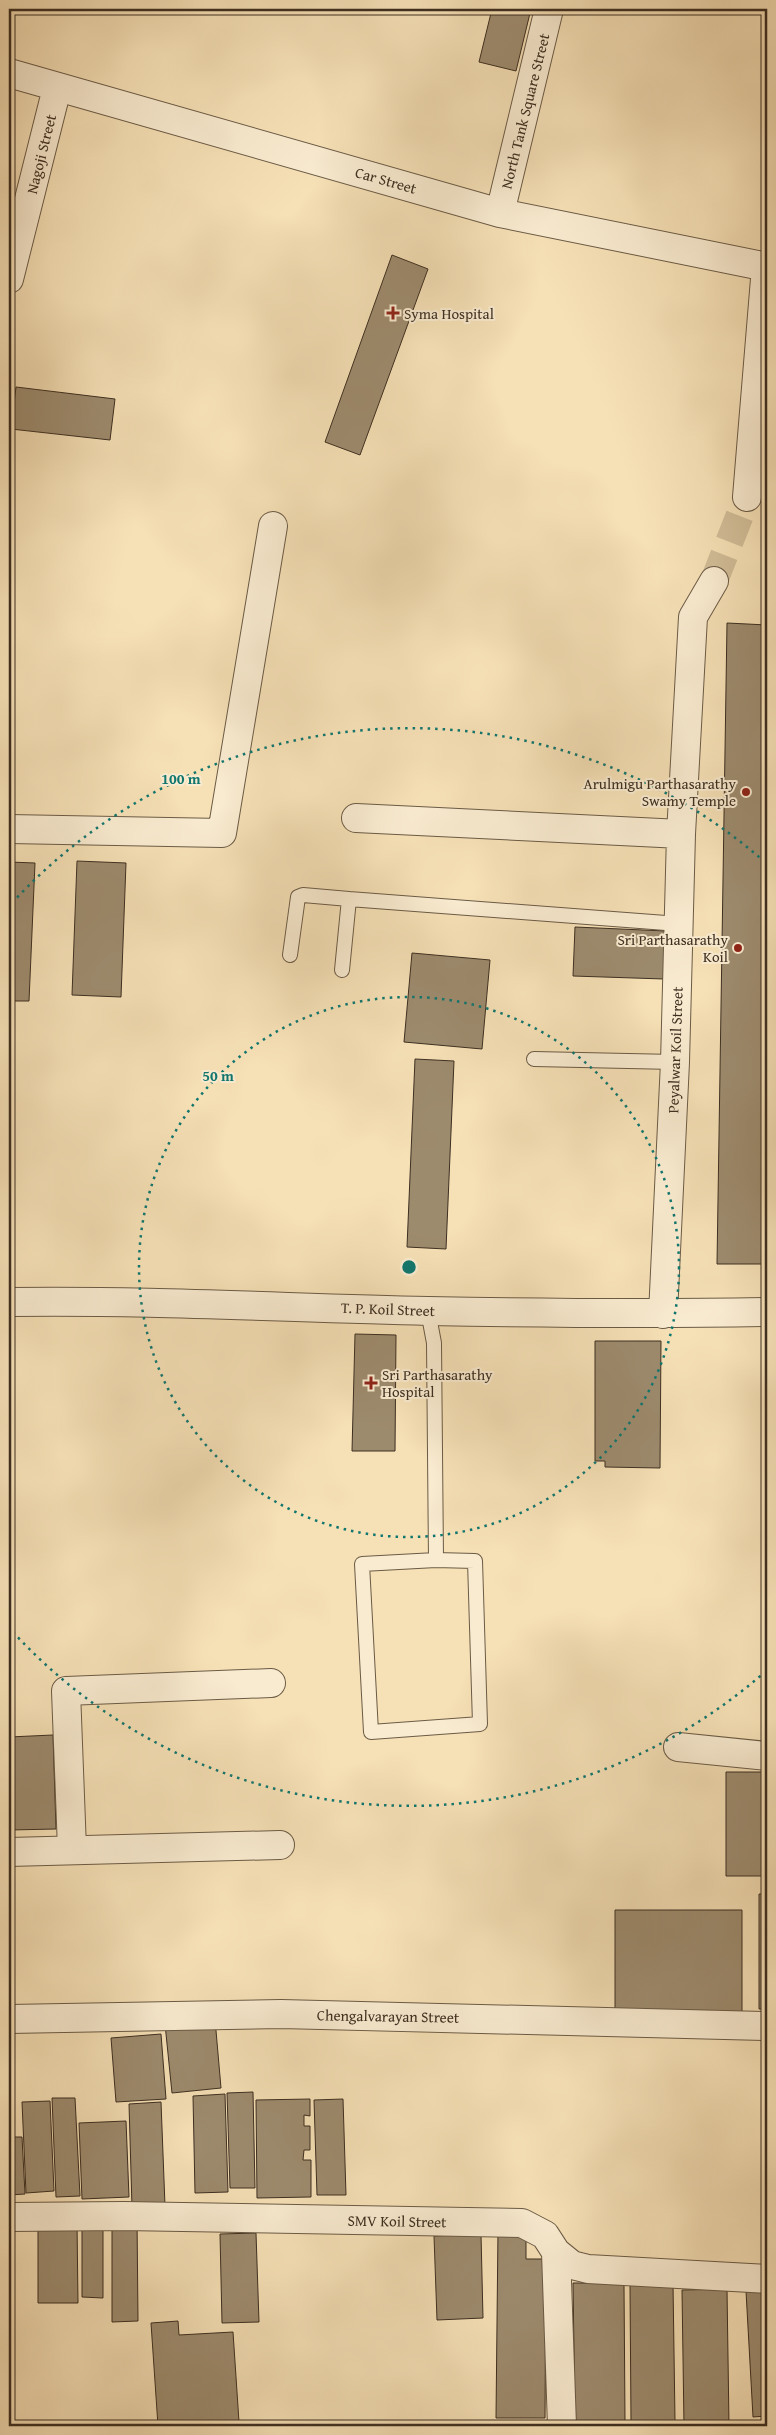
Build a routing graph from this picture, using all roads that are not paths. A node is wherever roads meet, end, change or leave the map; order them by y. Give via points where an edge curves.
1 (549, 9) edge
2 (9, 73) edge
3 (58, 88) junction
4 (500, 213) junction
5 (766, 267) edge
6 (9, 279) edge
7 (747, 497) tunnel mouth
8 (273, 526) dead end
9 (714, 582) tunnel mouth
10 (356, 818) dead end
11 (9, 829) edge
12 (681, 834) junction
13 (349, 899) junction
14 (679, 924) junction
15 (290, 955) dead end
16 (342, 970) dead end
17 (534, 1059) dead end
18 (675, 1062) junction
19 (9, 1302) edge
20 (428, 1311) junction
21 (767, 1312) edge
22 (664, 1314) junction
23 (436, 1560) junction
24 (271, 1683) dead end
25 (678, 1747) dead end
26 (767, 1756) edge
27 (280, 1845) dead end
28 (72, 1849) junction
29 (9, 1852) edge
30 (9, 2019) edge
31 (767, 2026) edge
32 (9, 2217) edge
33 (556, 2252) junction
34 (767, 2279) edge
35 (562, 2426) edge

1 - 4 street, North Tank Square Street
2 - 3 street, Car Street
3 - 4 street, Car Street
3 - 6 street, Nagoji Street
4 - 5 street, Car Street
5 - 7 street
8 - 11 street via 222,833
9 - 12 street, Peyalwar Koil Street via 693,617
10 - 12 street
12 - 14 street, Peyalwar Koil Street
13 - 14 lane
13 - 15 lane via 298,897
13 - 16 lane
14 - 18 street, Peyalwar Koil Street
17 - 18 lane
18 - 22 street, Peyalwar Koil Street
19 - 20 street, T. P. Koil Street via 116,1301
20 - 22 street, T. P. Koil Street
20 - 23 lane via 434,1343
21 - 22 street, T. P. Koil Street
23 - 23 lane via 475,1561 480,1724 371,1732 362,1564
24 - 28 street via 66,1691
25 - 26 street
27 - 28 street
28 - 29 street
30 - 31 street, Chengalvarayan Street via 282,2014
32 - 33 street, SMV Koil Street via 124,2216 522,2224 544,2235
33 - 34 street, SMV Koil Street via 572,2265 588,2269
33 - 35 street

